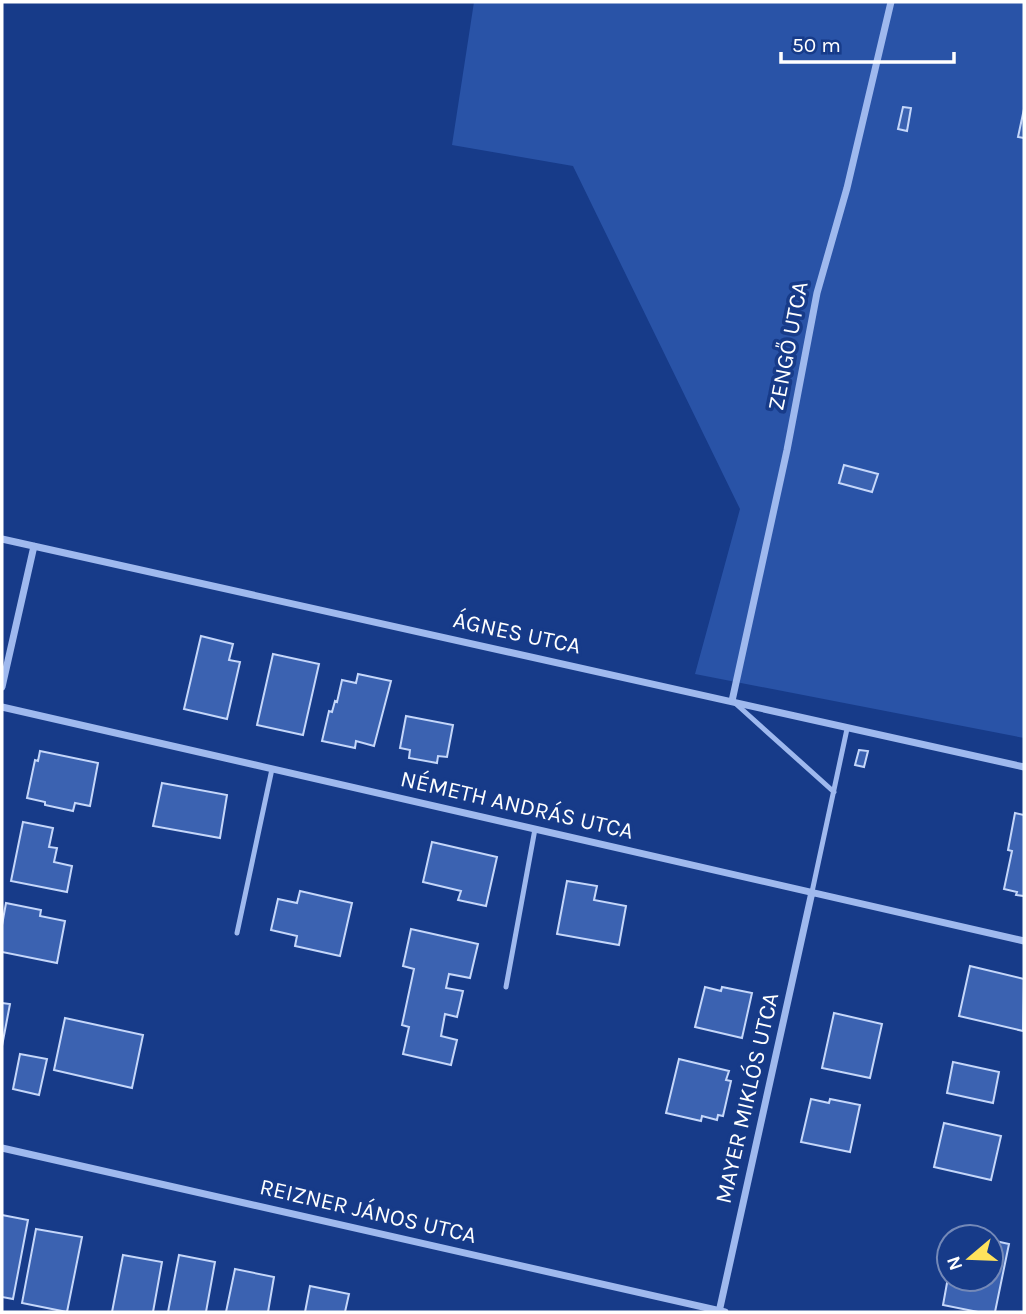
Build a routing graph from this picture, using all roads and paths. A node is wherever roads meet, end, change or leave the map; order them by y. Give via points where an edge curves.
1 (891, 2) edge
2 (2, 539) edge
3 (34, 546) junction
4 (2, 687) edge
5 (733, 701) junction
6 (2, 707) edge
7 (847, 729) junction
8 (1024, 767) edge
9 (272, 769) junction
10 (835, 792) junction
11 (535, 829) junction
12 (812, 892) junction
13 (237, 933) dead end
14 (1024, 941) edge
15 (506, 987) dead end
16 (2, 1148) edge
17 (721, 1312) edge

1 - 5 street, ZENGŐ UTCA via 817,293
2 - 3 street, ÁGNES UTCA
3 - 4 street
3 - 5 street, ÁGNES UTCA
5 - 7 street, ÁGNES UTCA
5 - 10 lane
6 - 9 street, NÉMETH ANDRÁS UTCA
7 - 8 street, ÁGNES UTCA
7 - 10 lane
9 - 11 street, NÉMETH ANDRÁS UTCA
9 - 13 lane
10 - 12 lane
11 - 12 street, NÉMETH ANDRÁS UTCA
11 - 15 lane
12 - 14 street, NÉMETH ANDRÁS UTCA
12 - 17 street, MAYER MIKLÓS UTCA
16 - 17 street, REIZNER JÁNOS UTCA

